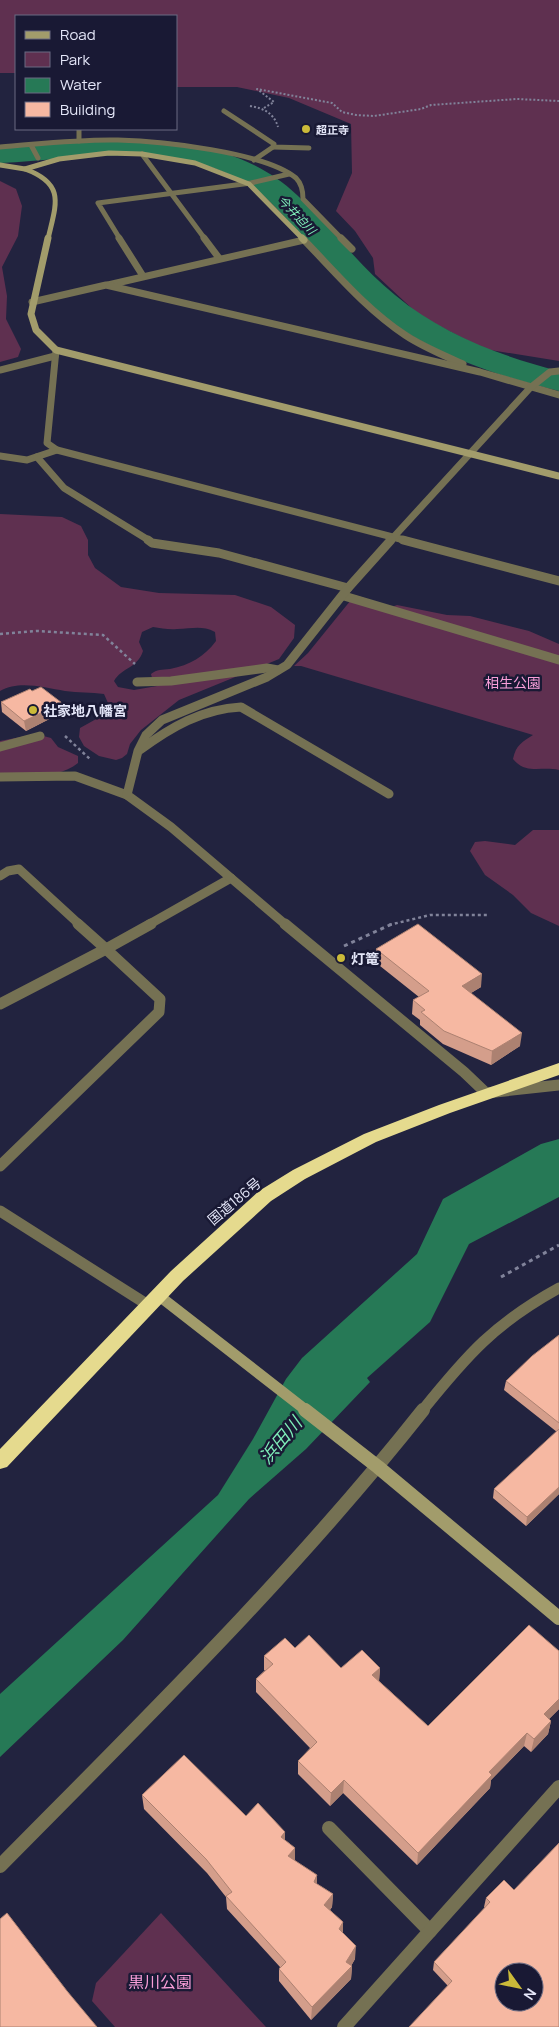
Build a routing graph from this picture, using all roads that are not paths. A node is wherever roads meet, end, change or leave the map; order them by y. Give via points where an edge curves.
1 (224, 111) dead end
2 (79, 130) edge
3 (79, 141) junction
4 (32, 146) junction
5 (0, 147) edge
6 (273, 147) junction
7 (309, 148) dead end
8 (142, 154) junction
9 (38, 158) dead end
10 (254, 160) junction
11 (0, 166) edge
12 (25, 169) junction
13 (289, 174) junction
14 (250, 183) junction
15 (171, 194) junction
16 (304, 240) junction
17 (352, 249) dead end
18 (219, 258) junction
19 (143, 276) junction
20 (106, 286) junction
21 (32, 302) junction
22 (56, 353) junction
23 (0, 370) edge
24 (480, 372) junction
25 (559, 372) edge
26 (533, 386) junction
27 (559, 395) edge
28 (57, 450) junction
29 (472, 454) junction
30 (0, 456) edge
31 (37, 457) junction
32 (559, 476) edge
33 (393, 540) junction
34 (559, 581) edge
35 (346, 592) junction
36 (559, 660) edge
37 (278, 670) junction
38 (137, 682) road end
39 (40, 736) dead end
40 (0, 747) edge
41 (138, 751) junction
42 (0, 777) edge
43 (389, 794) dead end
44 (128, 795) junction
45 (0, 876) edge
46 (231, 878) junction
47 (106, 949) junction
48 (0, 1004) edge
49 (559, 1069) edge
50 (559, 1085) edge
51 (486, 1093) junction
52 (0, 1166) edge
53 (0, 1211) edge
54 (559, 1288) edge
55 (153, 1300) junction
56 (0, 1461) edge
57 (373, 1464) junction
58 (559, 1618) edge
59 (559, 1787) edge
60 (329, 1828) dead end
61 (0, 1866) edge
62 (430, 1931) junction
63 (344, 2027) edge

1 - 6 street via 274,144
2 - 3 street
3 - 4 street
3 - 10 street via 172,144
4 - 5 street
4 - 9 street
6 - 7 street
6 - 10 street
8 - 12 street via 77,156
8 - 14 street via 195,162
8 - 15 street
10 - 13 street via 271,163
11 - 12 street
12 - 21 street via 49,180 56,192
13 - 14 street
13 - 17 street via 302,184 303,199
14 - 15 street
14 - 16 street
15 - 18 street
15 - 19 street via 98,203
16 - 18 street
16 - 24 street via 386,321 426,347
18 - 19 street
19 - 20 street
20 - 21 street
20 - 24 street
21 - 22 street via 32,323 39,337
22 - 23 street
22 - 28 street via 46,443
22 - 29 street
24 - 26 street
25 - 26 street via 550,372
26 - 27 street
26 - 29 street
28 - 31 street
28 - 33 street
29 - 32 street
29 - 33 street
30 - 31 street via 27,460
31 - 35 street via 64,488 152,543 219,553
33 - 34 street
33 - 35 street
35 - 36 street
35 - 37 street via 287,665
37 - 38 street via 267,668 172,681
37 - 41 street via 162,720 146,735
39 - 40 street
41 - 43 street via 158,736 203,713 241,707
41 - 44 street
42 - 44 street via 75,776
44 - 46 street
45 - 47 street via 19,869
46 - 47 street
46 - 51 street
47 - 48 street
47 - 52 street via 160,998 159,1012
49 - 51 highway, 国道186号
50 - 51 street
51 - 55 highway, 国道186号 via 385,1131 316,1164 263,1196
53 - 55 street
54 - 57 street via 526,1306 487,1336
55 - 56 highway, 国道186号 via 74,1387
55 - 57 street via 187,1316
57 - 58 street
57 - 61 street via 310,1546
59 - 62 street
60 - 62 street
62 - 63 street

